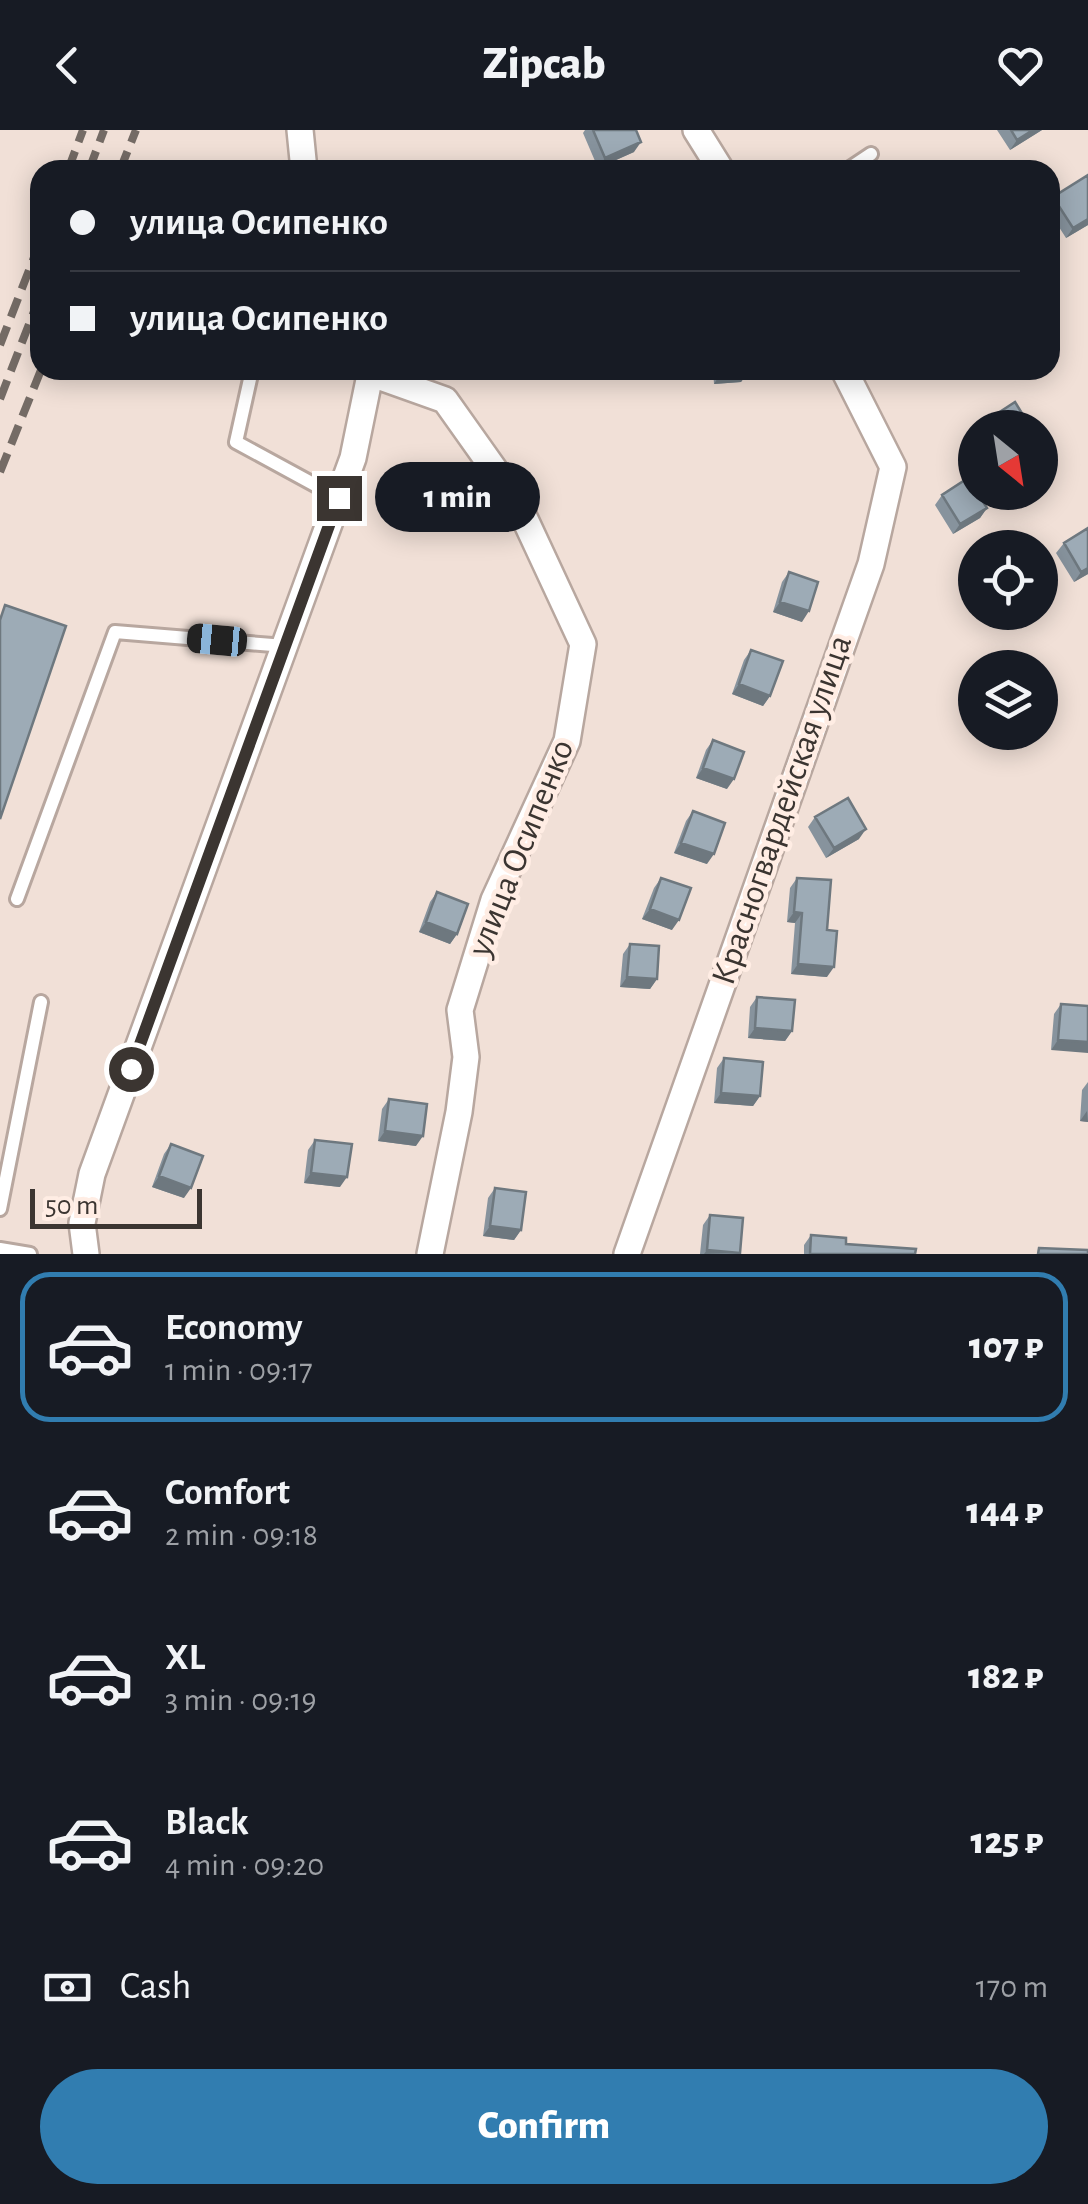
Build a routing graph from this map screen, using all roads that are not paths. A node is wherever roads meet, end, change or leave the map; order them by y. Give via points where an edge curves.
1 (696, 130) edge
2 (872, 154) dead end
3 (715, 160) edge
4 (863, 160) edge
5 (250, 380) edge
6 (369, 380) edge
7 (392, 380) edge
8 (849, 380) edge
9 (339, 498) junction
10 (285, 646) junction
11 (17, 899) dead end
12 (41, 1002) dead end
13 (0, 1209) edge
14 (0, 1249) edge
15 (30, 1254) edge
16 (86, 1254) edge
17 (430, 1254) edge
18 (627, 1254) edge

1 - 3 street
2 - 4 lane
5 - 9 lane via 236,442
6 - 9 street, улица Осипенко
7 - 17 street, улица Осипенко via 444,400 516,500 583,644 567,742 494,900 460,1010 466,1057
8 - 18 street, Красногвардейская улица via 893,467 874,550
9 - 10 street, улица Осипенко
10 - 11 lane via 115,632
10 - 16 street, улица Осипенко via 92,1174 82,1223
12 - 13 lane
14 - 15 lane

